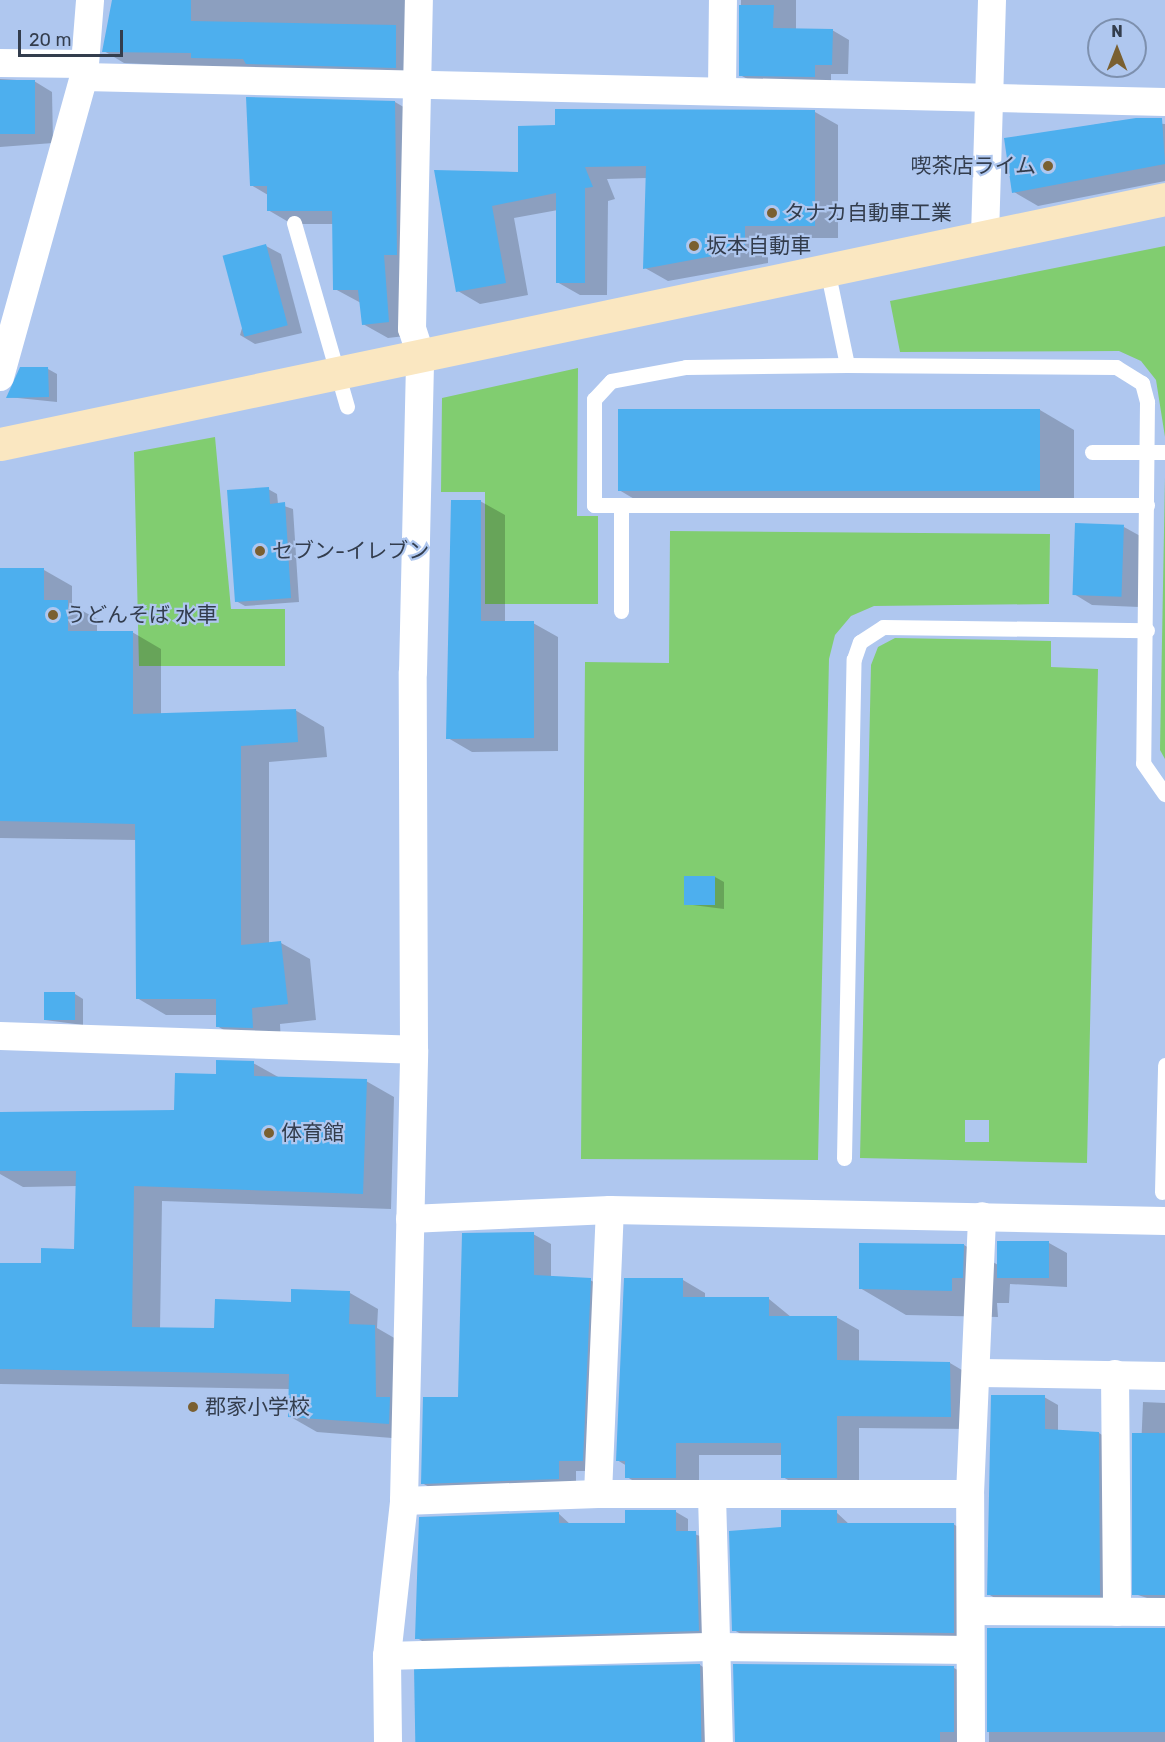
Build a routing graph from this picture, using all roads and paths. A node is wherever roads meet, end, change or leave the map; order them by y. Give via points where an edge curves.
1 (90, 0) edge
2 (419, 0) edge
3 (723, 0) edge
4 (992, 0) edge
5 (0, 63) edge
6 (84, 70) junction
7 (419, 84) junction
8 (722, 91) junction
9 (990, 94) junction
10 (1165, 102) edge
11 (1165, 199) edge
12 (294, 223) dead end
13 (985, 236) junction
14 (827, 268) junction
15 (420, 353) junction
16 (847, 365) junction
17 (336, 371) junction
18 (0, 377) edge
19 (347, 407) dead end
20 (0, 444) edge
21 (1092, 452) dead end
22 (1147, 452) junction
23 (1165, 452) edge
24 (621, 505) junction
25 (1147, 505) junction
26 (621, 612) dead end
27 (1147, 630) junction
28 (1165, 794) edge
29 (0, 1036) edge
30 (414, 1050) junction
31 (1165, 1065) edge
32 (844, 1158) dead end
33 (1162, 1192) dead end
34 (610, 1210) junction
35 (982, 1216) junction
36 (410, 1219) junction
37 (1165, 1221) edge
38 (979, 1373) junction
39 (1115, 1374) junction
40 (1165, 1376) edge
41 (598, 1494) junction
42 (970, 1494) junction
43 (712, 1496) junction
44 (404, 1501) junction
45 (971, 1611) junction
46 (1117, 1612) junction
47 (1165, 1612) edge
48 (716, 1647) junction
49 (970, 1650) junction
50 (387, 1656) junction
51 (388, 1742) edge
52 (719, 1742) edge
53 (971, 1742) edge

1 - 6 street
2 - 7 street
3 - 8 street
4 - 9 street
5 - 6 street
6 - 7 street
6 - 18 street
7 - 8 street
7 - 15 street via 412,329
8 - 9 street
9 - 10 street
9 - 13 street
11 - 13 street
12 - 17 lane
13 - 14 street
14 - 15 street
14 - 16 lane
15 - 17 street
15 - 30 street via 413,672
16 - 22 lane via 1125,369 1146,392
16 - 24 lane via 687,367 610,381 594,399 594,505
17 - 19 lane
17 - 20 street
21 - 22 lane
22 - 23 lane
22 - 25 lane
24 - 25 lane
24 - 26 lane
25 - 27 lane
27 - 28 lane via 1143,763
27 - 32 lane via 883,627 860,642 854,659
29 - 30 street
30 - 36 street
31 - 33 lane
34 - 35 street
34 - 36 street
34 - 41 street
35 - 37 street
35 - 38 street
36 - 44 street
38 - 39 street
38 - 42 street
39 - 40 street
39 - 46 street
41 - 43 street
41 - 44 street
42 - 43 street
42 - 45 street
43 - 48 street
44 - 50 street
45 - 46 street
45 - 49 street
46 - 47 street
48 - 49 street
48 - 50 street
48 - 52 street
49 - 53 street
50 - 51 street

